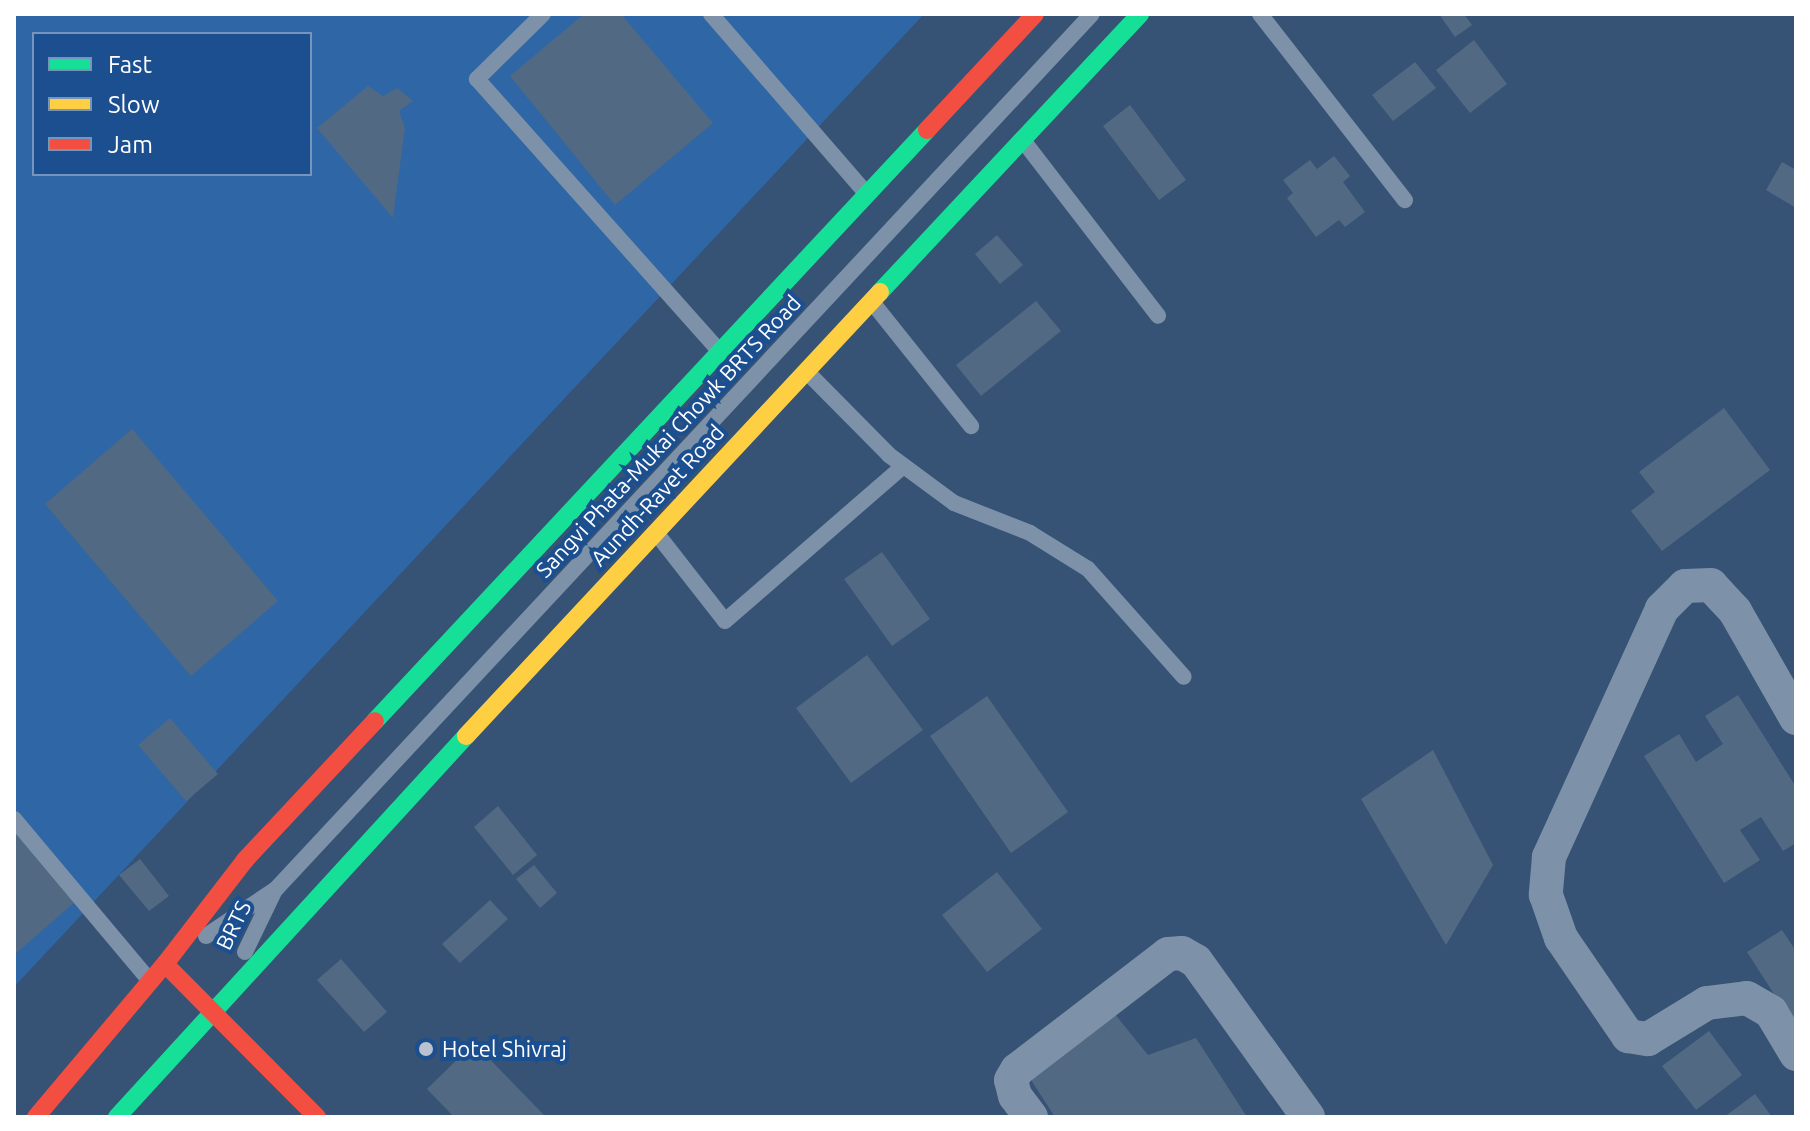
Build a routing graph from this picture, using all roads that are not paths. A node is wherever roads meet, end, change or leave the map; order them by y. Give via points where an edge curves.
1 (543, 14) edge
2 (711, 14) edge
3 (1035, 14) edge
4 (1092, 14) edge
5 (1140, 14) edge
6 (1260, 14) edge
7 (1022, 139) junction
8 (867, 194) junction
9 (1405, 200) dead end
10 (872, 301) junction
11 (1158, 316) dead end
12 (720, 352) junction
13 (806, 370) junction
14 (971, 426) dead end
15 (903, 466) junction
16 (656, 532) junction
17 (1184, 677) dead end
18 (1796, 718) edge
19 (14, 819) edge
20 (276, 889) junction
21 (165, 964) junction
22 (151, 981) junction
23 (214, 1014) junction
24 (1796, 1054) edge
25 (36, 1117) edge
26 (117, 1117) edge
27 (317, 1117) edge
28 (1031, 1117) edge
29 (1308, 1117) edge

1 - 12 lane via 477,79
2 - 8 lane
3 - 8 main road
4 - 20 lane, Sangvi Phata-Mukai Chowk BRTS Road
5 - 7 main road, Aundh-Ravet Road
6 - 9 lane
7 - 10 main road, Aundh-Ravet Road
7 - 11 lane
8 - 12 main road
10 - 13 main road, Aundh-Ravet Road
10 - 14 lane
12 - 21 main road via 245,860
13 - 15 lane
13 - 16 main road, Aundh-Ravet Road
15 - 16 lane via 725,621
15 - 17 lane via 954,503 1030,533 1088,569
16 - 23 main road, Aundh-Ravet Road via 312,901
18 - 24 street via 1735,611 1711,585 1685,586 1662,609 1555,843 1546,895 1561,938 1628,1036 1648,1039 1707,1003 1747,998 1771,1012
19 - 22 lane
20 - 21 lane, BRTS
20 - 23 lane, BRTS
21 - 22 main road
21 - 23 main road
22 - 25 main road
23 - 26 main road, Aundh-Ravet Road
23 - 27 main road
28 - 29 street via 1015,1096 1011,1080 1017,1070 1168,954 1182,953 1196,961

